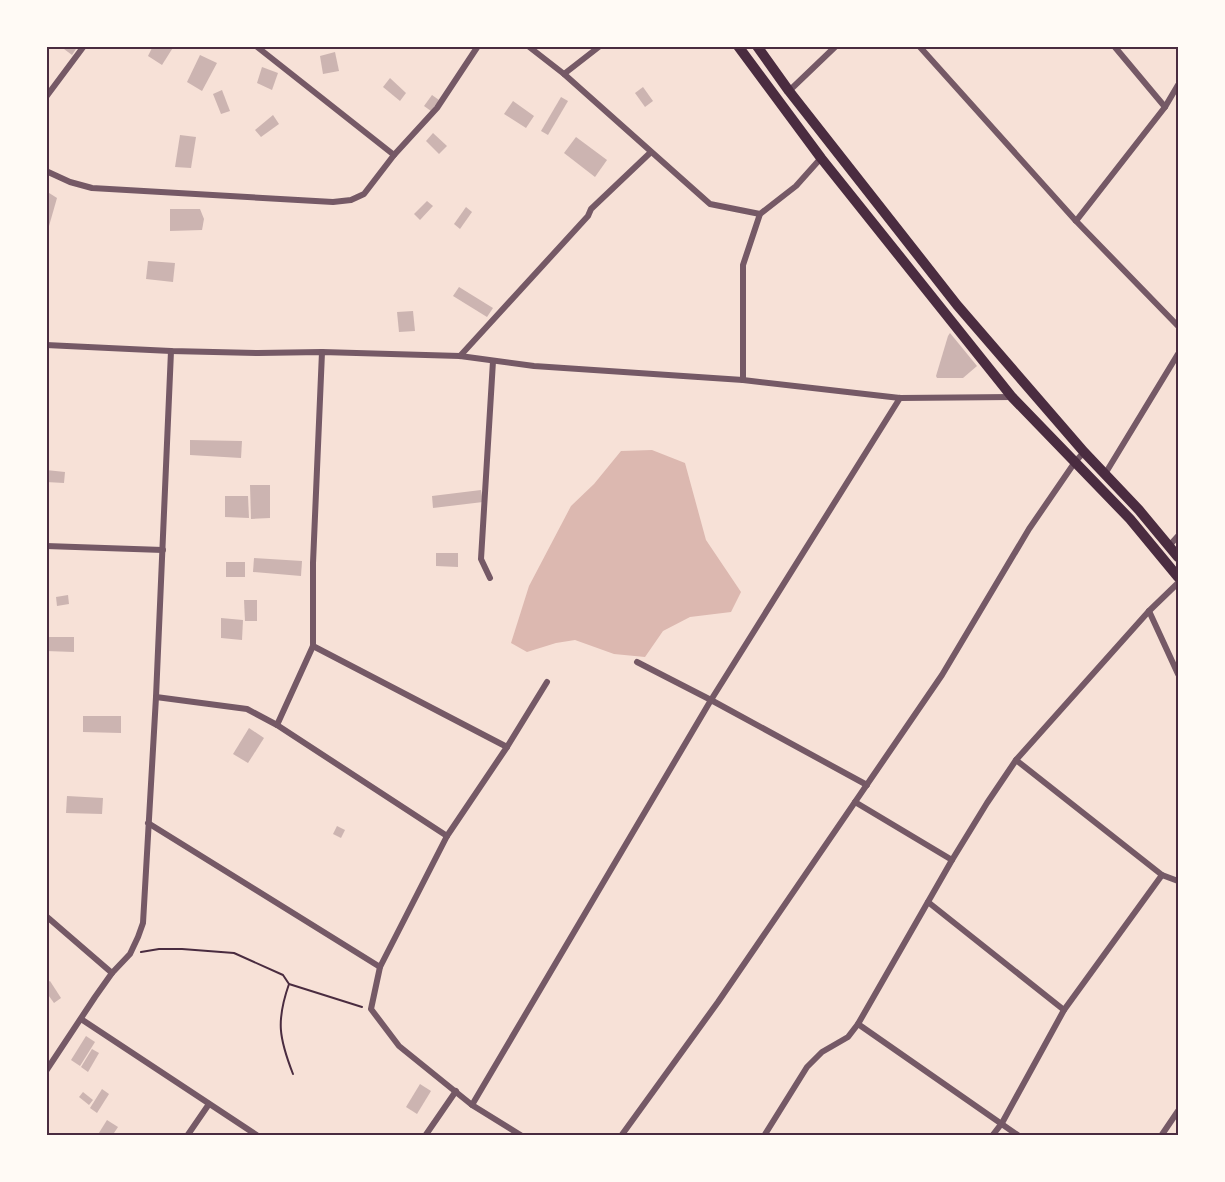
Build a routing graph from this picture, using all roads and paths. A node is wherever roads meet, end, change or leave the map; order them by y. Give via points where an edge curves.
1 (84, 46) edge
2 (256, 46) edge
3 (478, 46) edge
4 (528, 46) edge
5 (600, 46) edge
6 (738, 46) edge
7 (757, 46) edge
8 (836, 46) edge
9 (919, 46) edge
10 (1114, 46) edge
11 (564, 74) junction
12 (1179, 85) edge
13 (789, 91) junction
14 (46, 97) edge
15 (1165, 107) junction
16 (651, 152) junction
17 (394, 155) junction
18 (820, 158) junction
19 (46, 171) edge
20 (760, 213) junction
21 (1076, 221) junction
22 (1179, 326) edge
23 (46, 345) edge
24 (171, 351) junction
25 (322, 352) junction
26 (1179, 354) edge
27 (460, 357) junction
28 (493, 361) junction
29 (743, 380) junction
30 (1012, 397) junction
31 (900, 398) junction
32 (1084, 452) junction
33 (1075, 462) junction
34 (1105, 474) junction
35 (1179, 536) edge
36 (46, 546) edge
37 (1169, 546) junction
38 (163, 550) junction
39 (1179, 557) edge
40 (1179, 577) edge
41 (490, 578) dead end
42 (1179, 583) edge
43 (1149, 611) junction
44 (313, 646) junction
45 (637, 662) dead end
46 (1179, 674) edge
47 (547, 682) dead end
48 (156, 698) junction
49 (711, 700) junction
50 (277, 725) junction
51 (507, 747) junction
52 (1016, 760) junction
53 (867, 785) junction
54 (855, 802) junction
55 (148, 823) junction
56 (447, 836) junction
57 (952, 860) junction
58 (1162, 875) junction
59 (1179, 881) edge
60 (928, 902) junction
61 (46, 916) edge
62 (130, 954) junction
63 (380, 967) junction
64 (112, 973) junction
65 (289, 984) junction
66 (371, 1009) junction
67 (1064, 1010) junction
68 (81, 1019) junction
69 (858, 1024) junction
70 (46, 1071) edge
71 (293, 1074) dead end
72 (456, 1091) junction
73 (209, 1104) junction
74 (472, 1105) junction
75 (1179, 1111) edge
76 (1002, 1123) junction
77 (187, 1136) edge
78 (258, 1136) edge
79 (425, 1136) edge
80 (522, 1136) edge
81 (621, 1136) edge
82 (764, 1136) edge
83 (992, 1136) edge
84 (1019, 1136) edge
85 (1161, 1136) edge

1 - 14 street
2 - 17 street
3 - 17 street via 437,108
4 - 11 street
5 - 11 street
6 - 18 main road
7 - 13 main road
8 - 13 street
9 - 21 street
10 - 15 street
11 - 16 street
12 - 15 street
13 - 32 main road via 957,305
15 - 21 street
16 - 20 street via 710,204
16 - 27 street via 591,208 588,216
17 - 19 street via 364,194 333,202 92,188
18 - 20 street via 796,186
18 - 30 main road
20 - 29 street via 743,265
21 - 22 street
23 - 24 street
24 - 25 street
24 - 38 street
25 - 27 street
25 - 44 street
26 - 34 street
27 - 28 street
28 - 29 street
28 - 41 street via 481,559
29 - 31 street
30 - 31 street
30 - 33 main road
31 - 49 street
32 - 33 street
32 - 34 main road
33 - 40 main road
33 - 53 street via 1029,529 942,675
34 - 37 main road
35 - 37 street
36 - 38 street
37 - 39 main road
38 - 48 street
42 - 43 street
43 - 46 street
43 - 52 street
44 - 50 street
44 - 51 street
45 - 49 street
47 - 51 street
48 - 50 street via 247,709
48 - 55 street
49 - 53 street
49 - 74 street
50 - 56 street
51 - 56 street
52 - 57 street
52 - 58 street
53 - 54 street
54 - 57 street
54 - 81 street
55 - 62 street via 143,923
55 - 63 street
56 - 63 street
57 - 60 street
58 - 59 street
58 - 67 street
60 - 67 street
60 - 69 street
61 - 64 street
62 - 64 street
62 - 65 path via 159,949 234,953 283,975
63 - 66 street
64 - 68 street
65 - 66 path
65 - 71 path via 282,1004 280,1031
66 - 72 street via 399,1046
67 - 76 street
68 - 70 street
68 - 73 street
69 - 76 street
69 - 82 street via 848,1037 822,1052 807,1067
72 - 74 street
72 - 79 street
73 - 77 street
73 - 78 street
74 - 80 street
75 - 85 street
76 - 83 street
76 - 84 street

